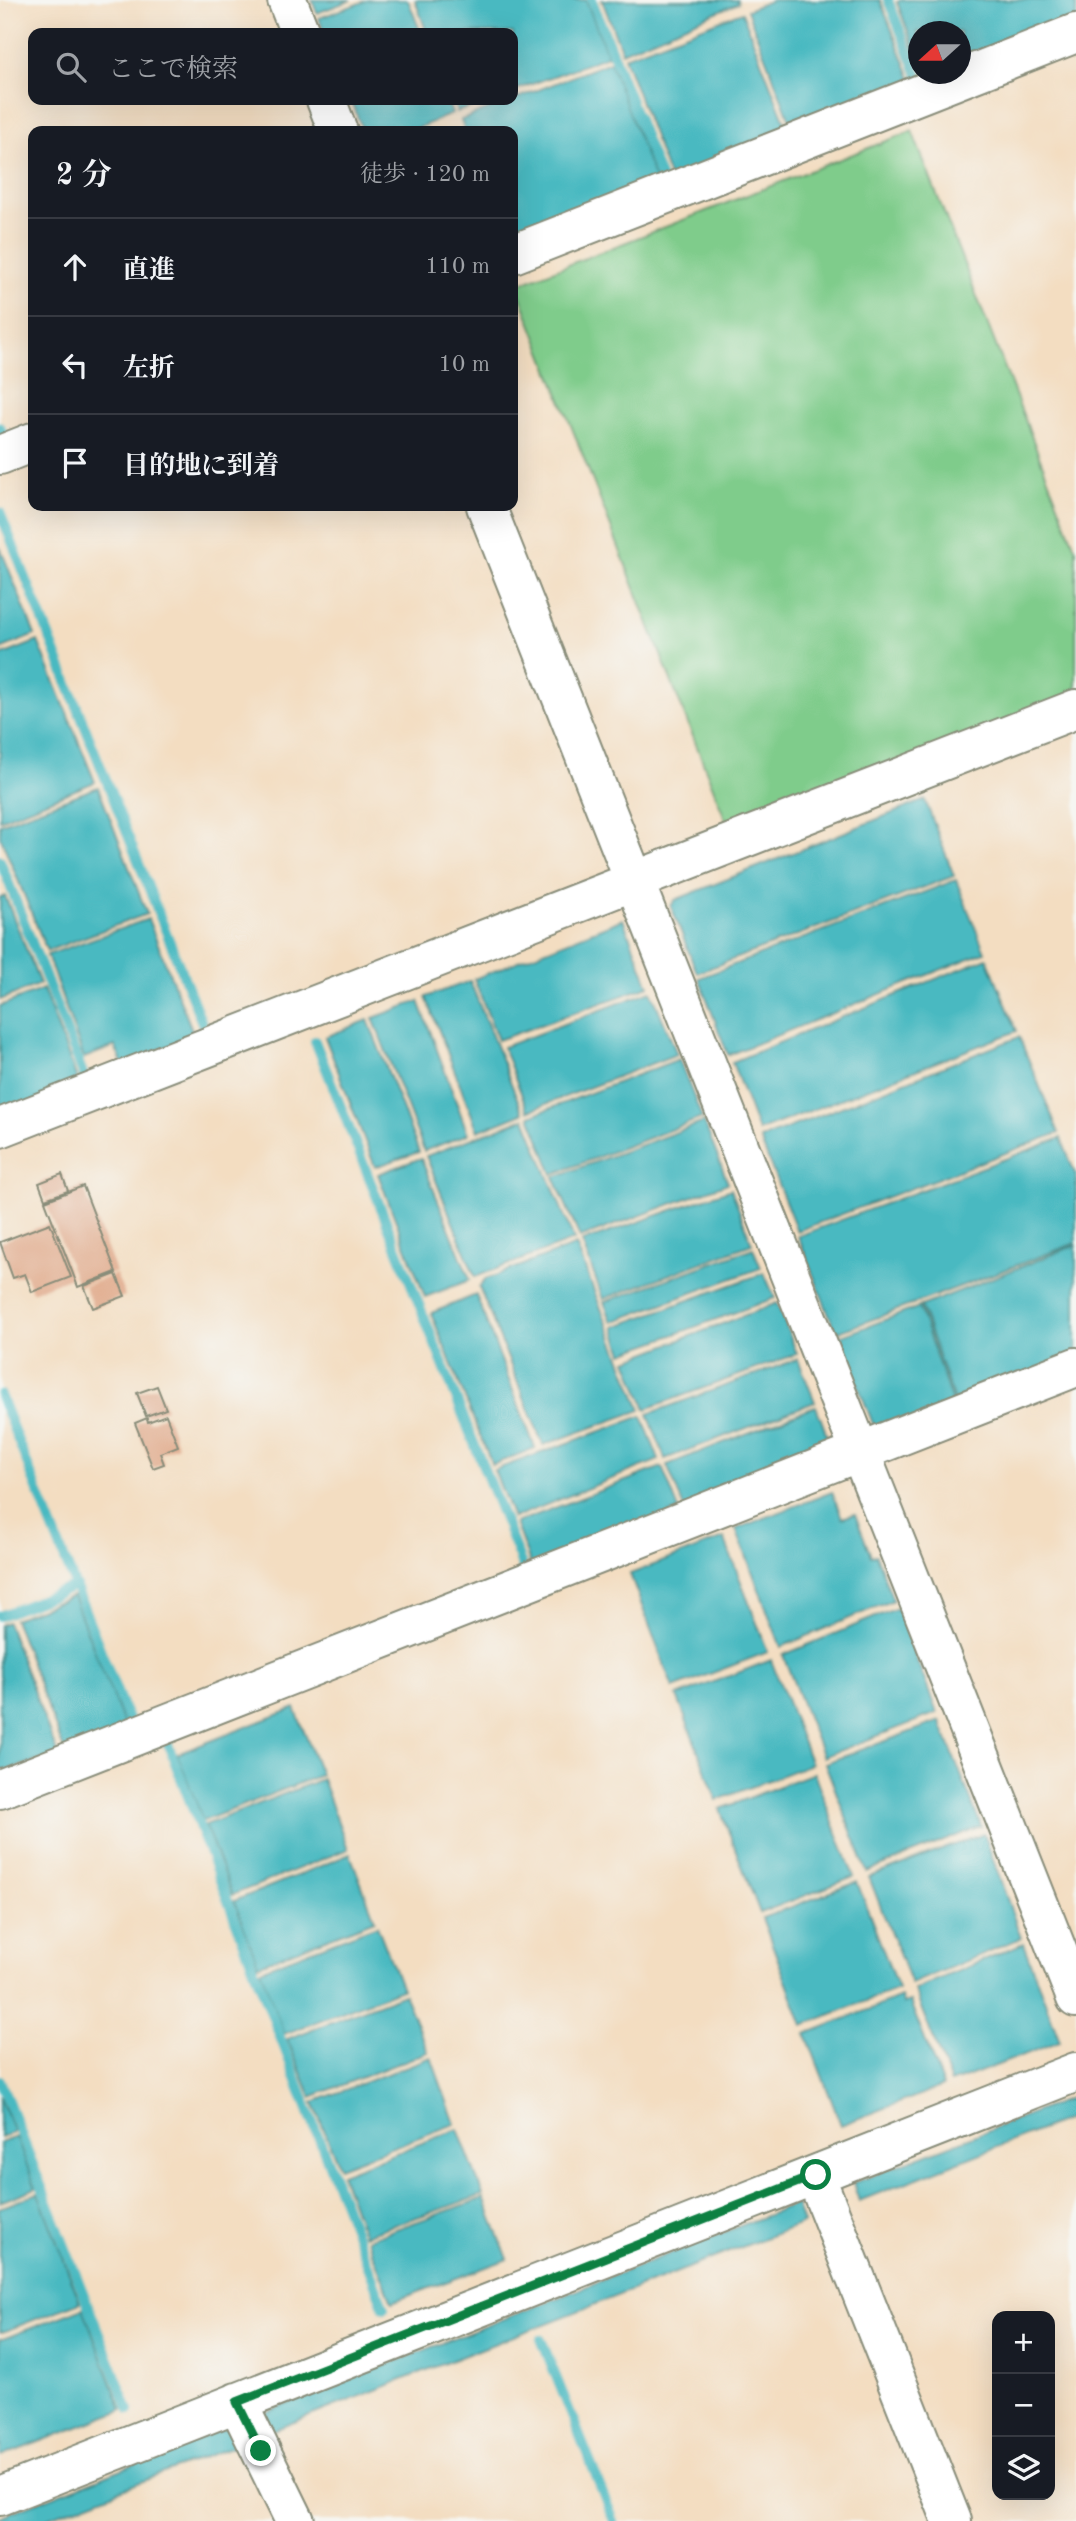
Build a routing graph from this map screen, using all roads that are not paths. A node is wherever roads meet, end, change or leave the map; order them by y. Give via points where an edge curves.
1 (287, 0) edge
2 (298, 28) edge
3 (1076, 33) edge
4 (328, 105) edge
5 (336, 126) edge
6 (518, 252) edge
7 (28, 444) edge
8 (0, 455) edge
9 (488, 511) edge
10 (1076, 709) edge
11 (633, 880) junction
12 (0, 1128) edge
13 (1076, 1367) edge
14 (860, 1452) junction
15 (0, 1789) edge
16 (1076, 1998) edge
17 (1076, 2072) edge
18 (816, 2175) junction
19 (240, 2409) junction
20 (0, 2496) edge
21 (295, 2521) edge
22 (952, 2521) edge

1 - 2 street
3 - 6 street
4 - 5 street
7 - 8 street
9 - 11 street
10 - 11 street
11 - 12 street
11 - 14 street
13 - 14 street
14 - 15 street
14 - 16 street
17 - 18 street
18 - 19 street
18 - 22 street
19 - 20 street
19 - 21 street

